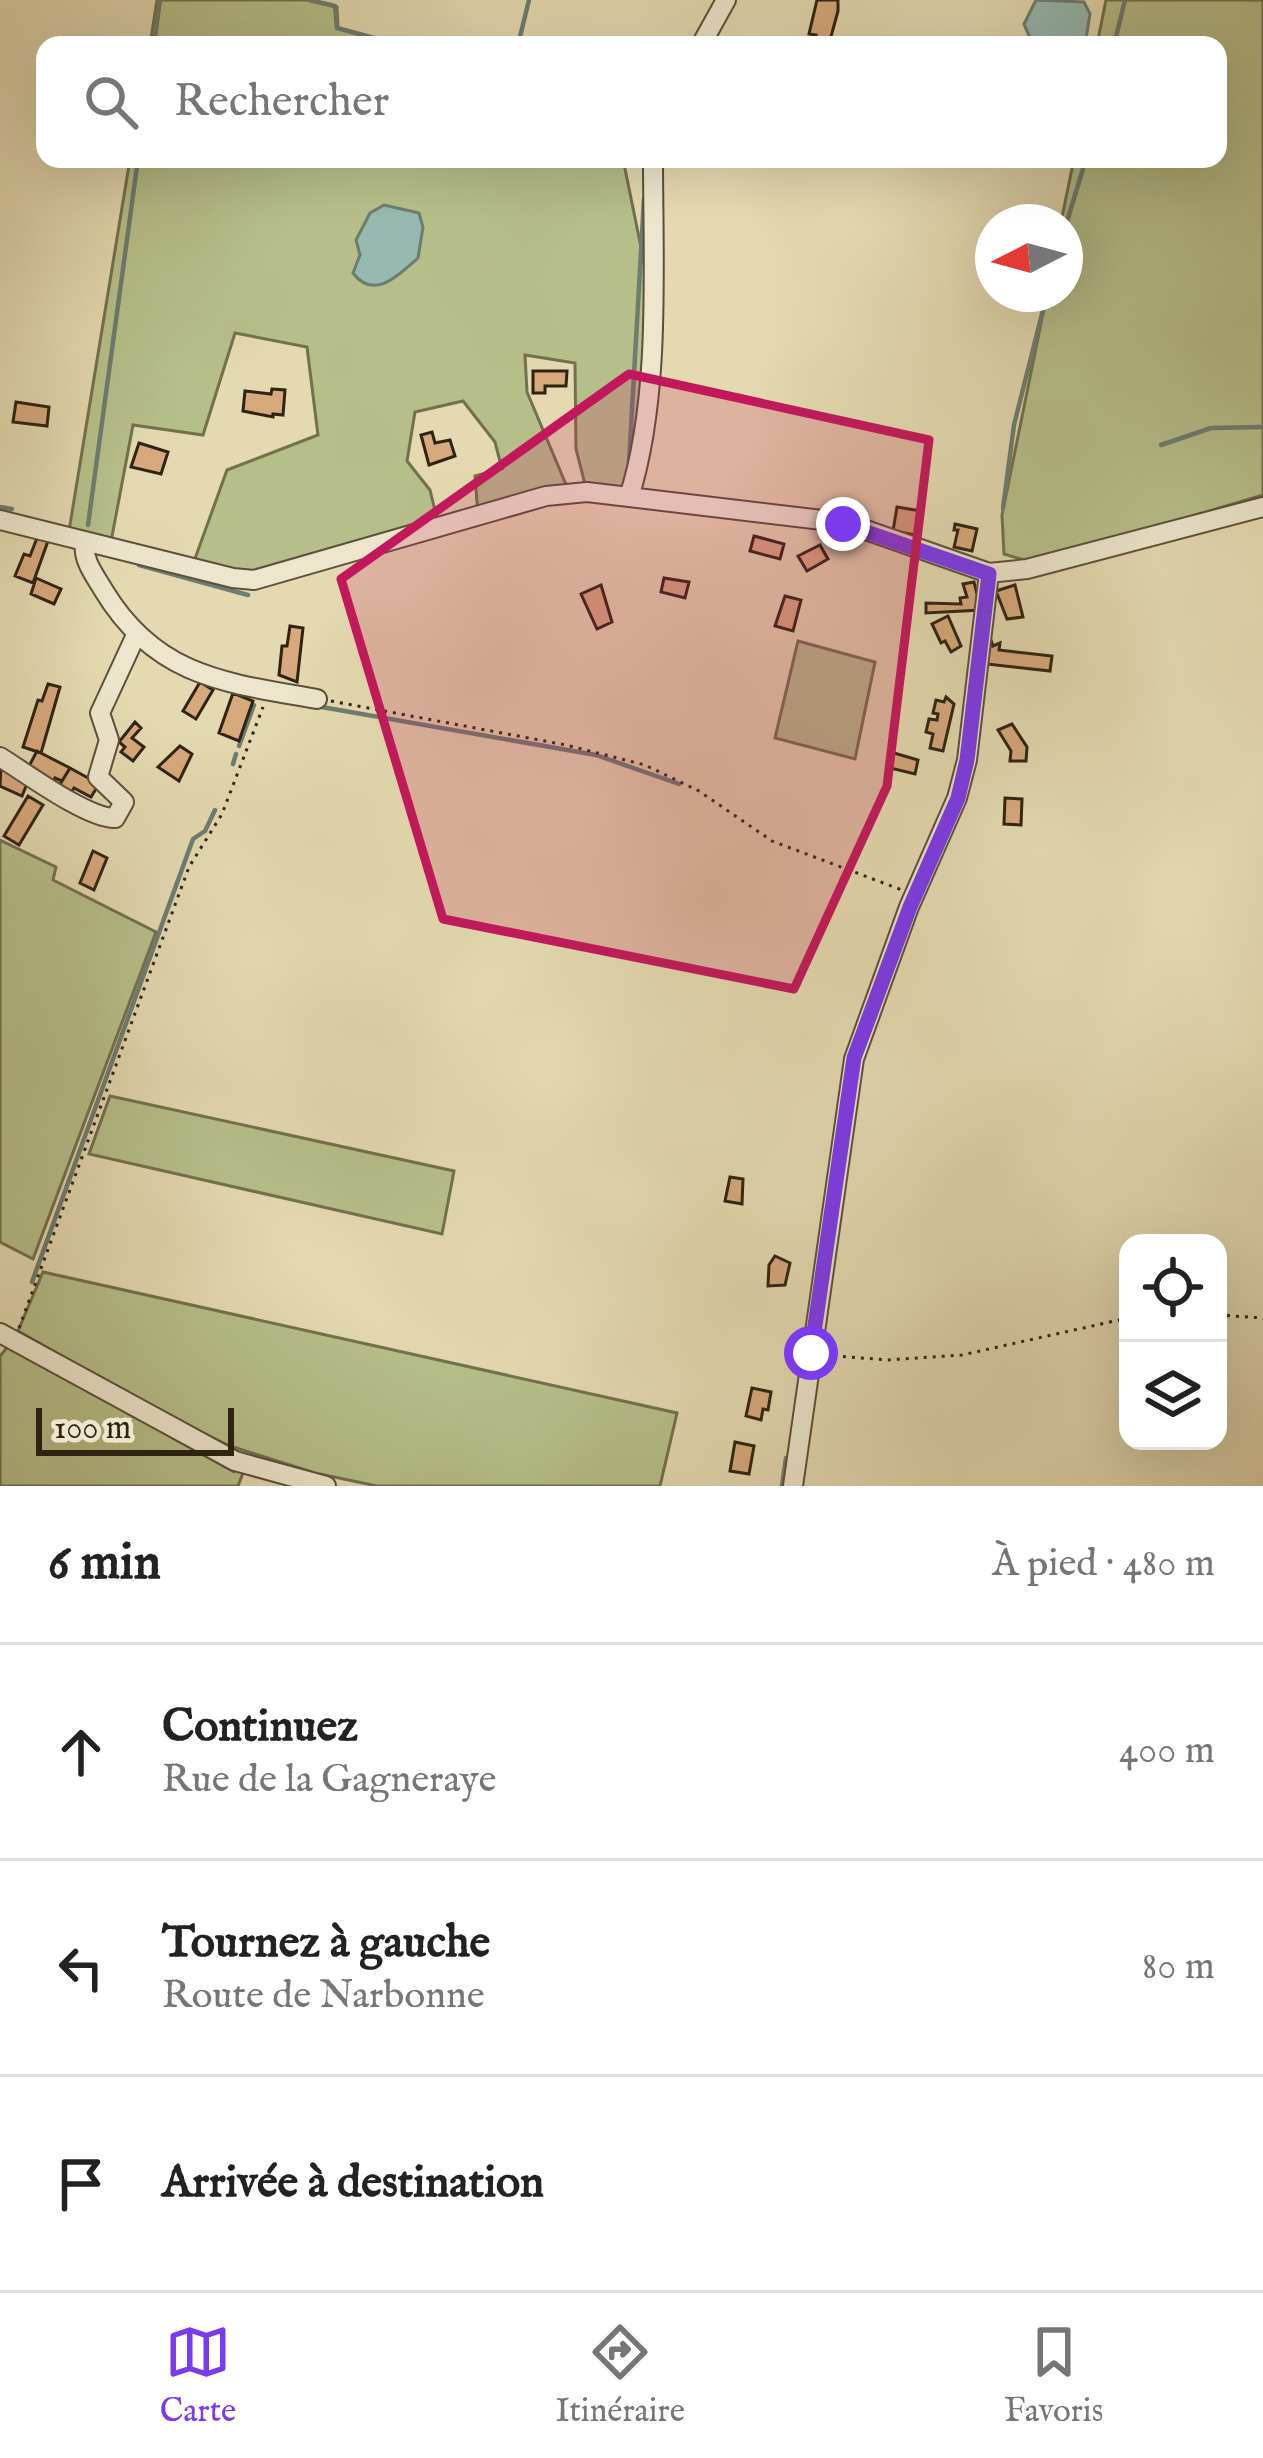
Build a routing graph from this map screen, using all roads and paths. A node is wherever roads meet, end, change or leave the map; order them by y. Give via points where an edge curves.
1 (726, 0) edge
2 (705, 36) edge
3 (653, 168) edge
4 (629, 497) junction
5 (1263, 507) edge
6 (0, 520) edge
7 (85, 541) junction
8 (989, 574) junction
9 (136, 635) junction
10 (269, 691) junction
11 (317, 699) joint
12 (0, 757) edge
13 (915, 895) junction
14 (1227, 1316) edge
15 (1263, 1318) edge
16 (1119, 1320) edge
17 (7, 1336) edge
18 (811, 1353) junction
19 (326, 1486) edge
20 (793, 1486) edge

1 - 2 street
3 - 4 street via 644,428
4 - 7 street via 546,496 254,580
4 - 8 street via 843,524
5 - 8 street
6 - 7 street
7 - 9 street via 88,565
8 - 13 street via 967,760
9 - 10 street via 200,675
9 - 12 street via 100,713 109,740 98,777 124,802 115,818
10 - 11 street
10 - 17 path via 222,814 189,867 50,1254
11 - 13 path via 645,765 772,841
13 - 18 street via 854,1058
14 - 15 path
16 - 18 path via 962,1355 886,1360
17 - 19 street via 235,1461
18 - 20 street

